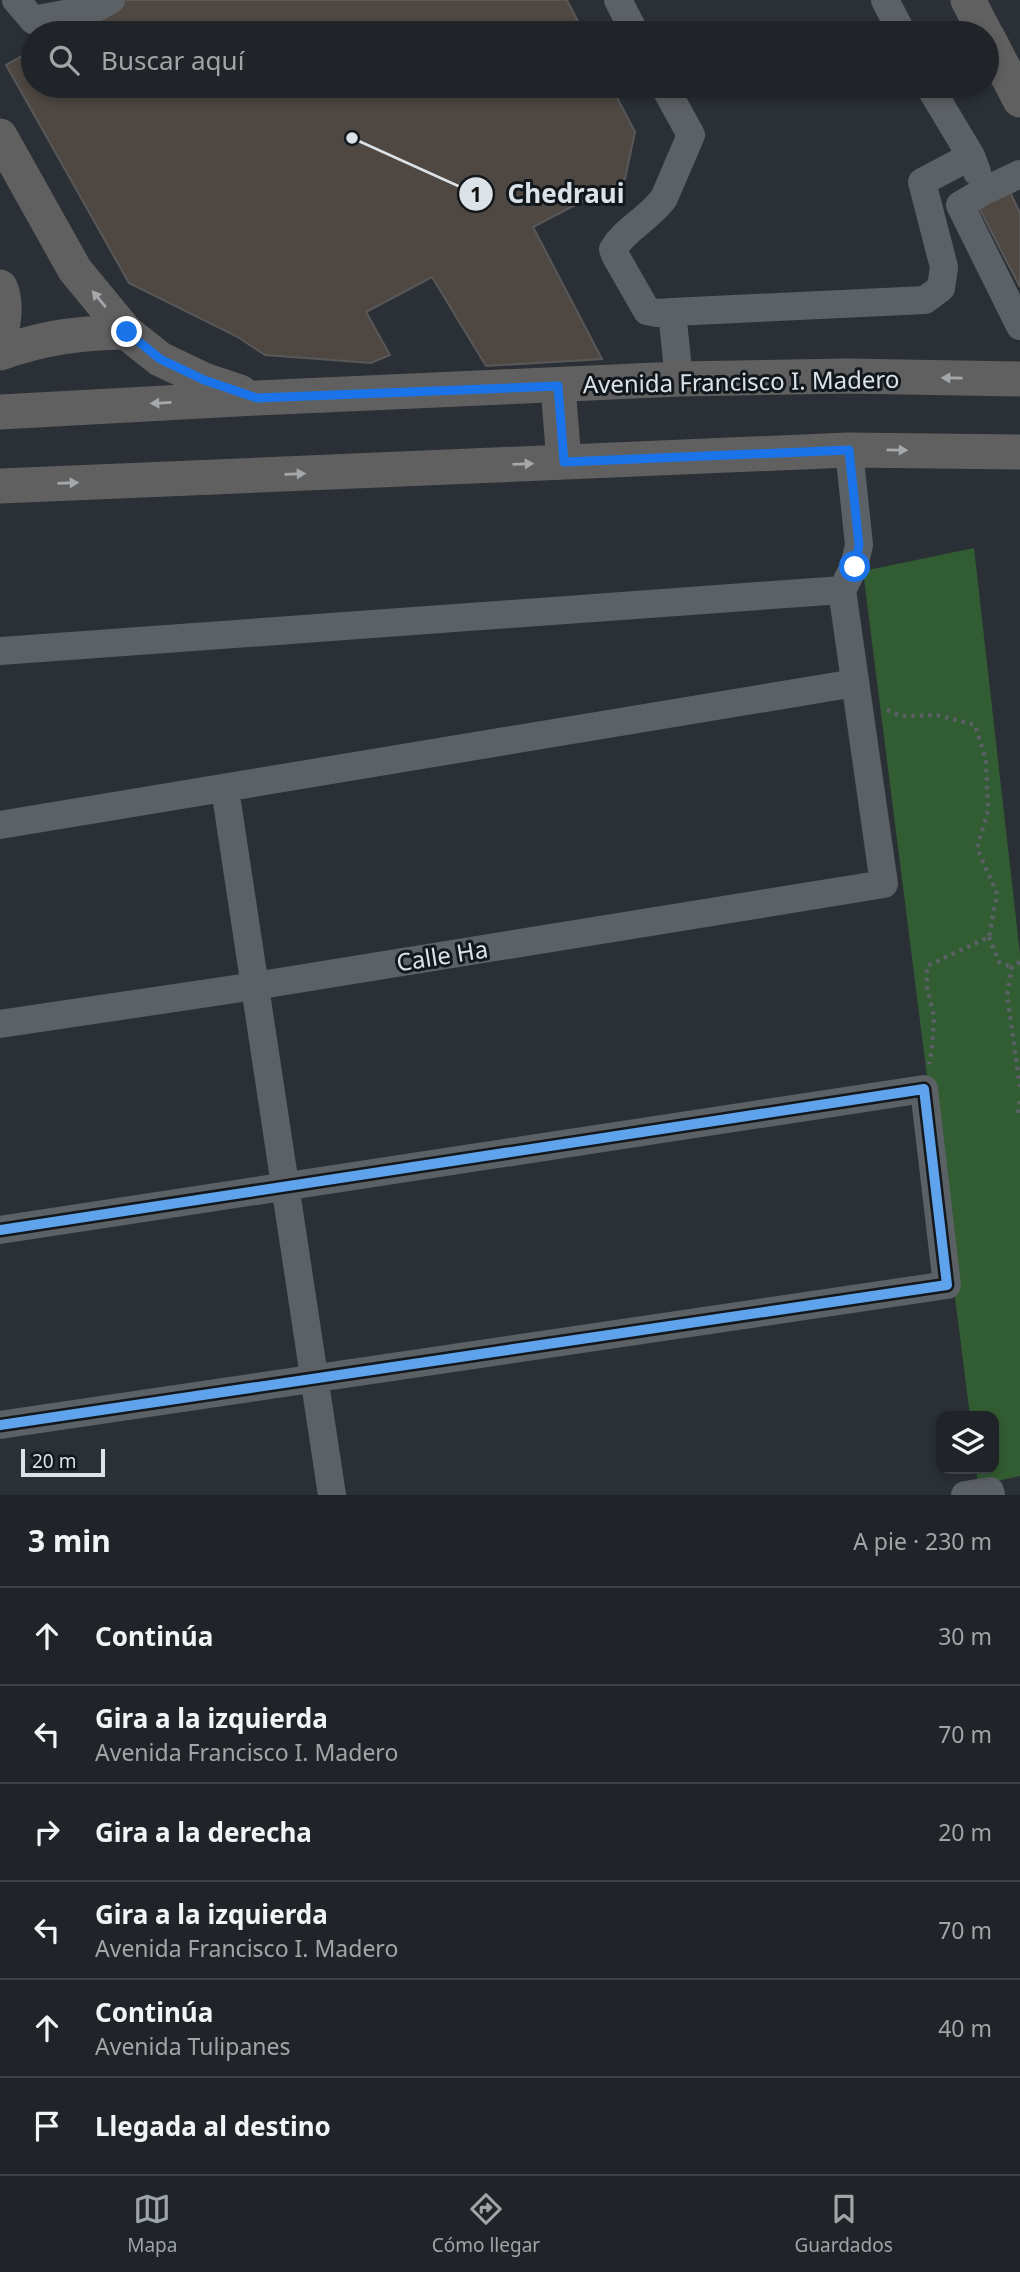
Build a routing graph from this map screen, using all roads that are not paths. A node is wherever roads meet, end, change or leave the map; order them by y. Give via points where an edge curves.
1 (111, 0) edge
2 (618, 0) edge
3 (885, 0) edge
4 (968, 0) edge
5 (24, 10) edge
6 (629, 21) edge
7 (896, 21) edge
8 (977, 21) edge
9 (999, 65) edge
10 (671, 98) edge
11 (941, 98) edge
12 (1020, 100) edge
13 (0, 136) edge
14 (971, 156) junction
15 (1020, 174) edge
16 (984, 191) junction
17 (0, 287) edge
18 (672, 312) junction
19 (1020, 326) edge
20 (127, 332) junction
21 (0, 333) edge
22 (0, 353) edge
23 (679, 379) junction
24 (1020, 379) edge
25 (558, 386) junction
26 (257, 398) junction
27 (0, 412) edge
28 (849, 450) junction
29 (1020, 452) edge
30 (564, 462) junction
31 (0, 486) edge
32 (842, 590) junction
33 (0, 651) edge
34 (855, 683) junction
35 (225, 789) junction
36 (0, 825) edge
37 (255, 986) junction
38 (0, 1024) edge
39 (285, 1186) junction
40 (0, 1230) edge
41 (315, 1378) junction
42 (0, 1425) edge
43 (332, 1495) edge
44 (965, 1495) edge
45 (991, 1495) edge

1 - 5 street via 96,8
2 - 6 street
3 - 7 street
4 - 8 main road
9 - 12 main road
10 - 18 street via 691,135 664,198 613,248 647,311
11 - 14 street
20 -> 13 main road via 75,270
14 - 16 street
14 - 18 street via 922,182 944,267 940,288 925,300
15 - 16 street
16 - 19 street via 960,205
17 - 21 main road via 4,294
18 - 23 street
20 - 22 main road via 65,335
20 - 26 main road via 160,359
24 -> 23 main road, Avenida Francisco I. Madero
23 - 25 main road, Avenida Francisco I. Madero
25 - 26 main road, Avenida Francisco I. Madero
25 - 30 main road
26 -> 27 main road, Avenida Francisco I. Madero
28 -> 29 main road
28 - 30 main road
28 - 32 street via 859,545 855,567
31 -> 30 main road
32 - 33 street
32 - 34 street
34 - 35 street
34 - 37 street, Calle Ha via 884,884
35 - 36 street
35 - 37 street
37 - 38 street, Calle Ha
37 - 39 street
39 - 40 street
39 - 41 street
39 - 41 street via 924,1089 947,1285
41 - 42 street
41 - 43 street
44 - 45 street

